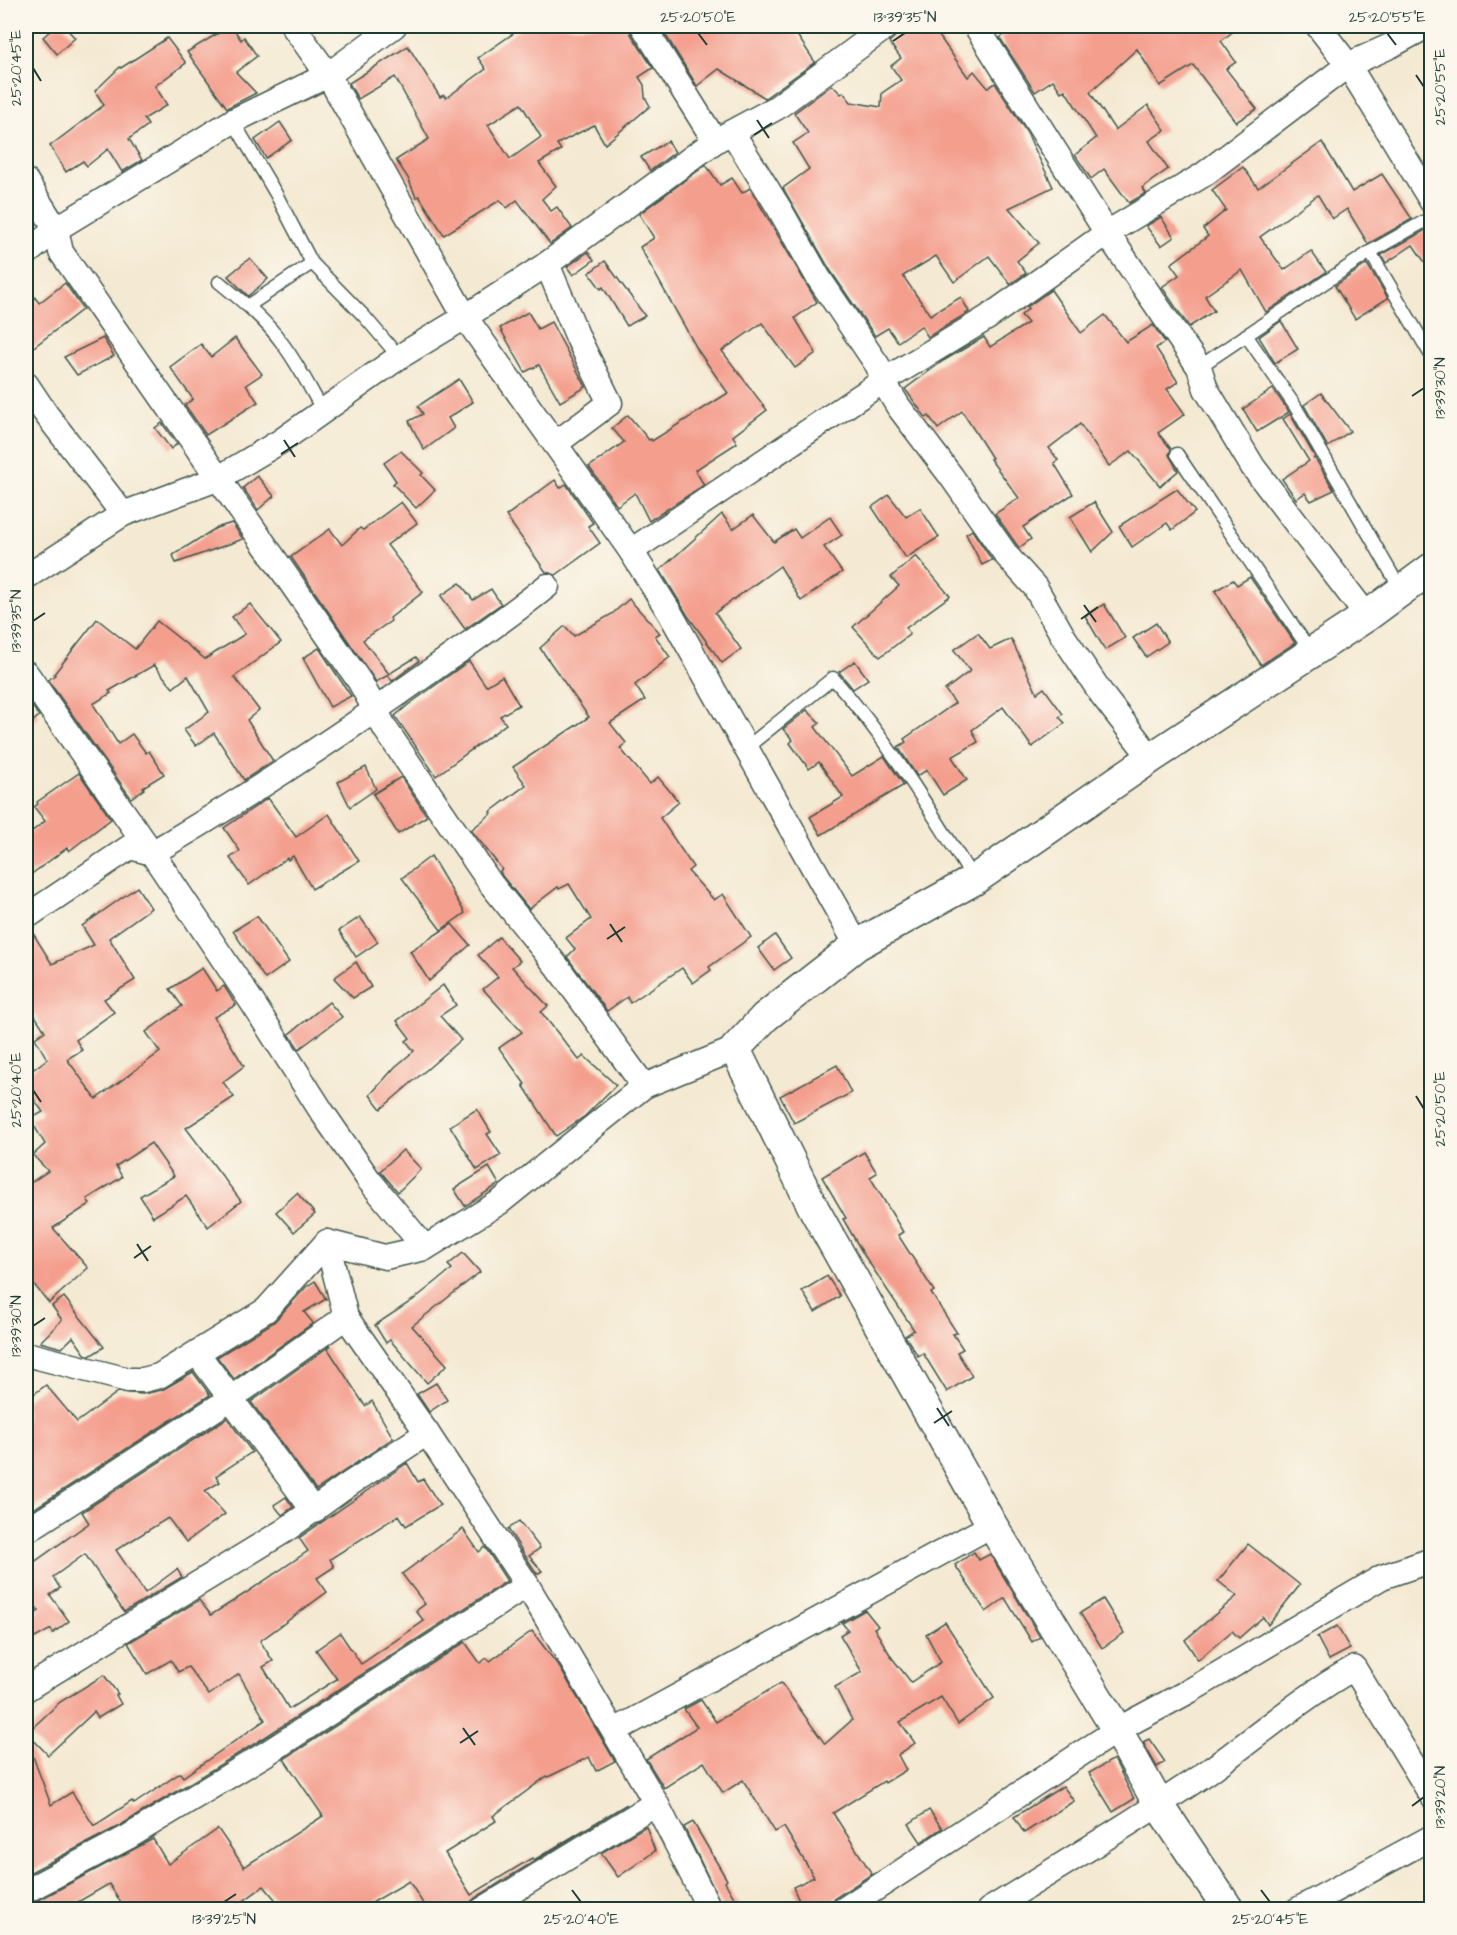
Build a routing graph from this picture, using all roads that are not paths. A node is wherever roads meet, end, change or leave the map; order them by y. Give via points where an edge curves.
1 (293, 26) edge
2 (394, 26) edge
3 (643, 26) edge
4 (887, 26) edge
5 (976, 26) edge
6 (1318, 26) edge
7 (1427, 26) edge
8 (1348, 65) junction
9 (328, 75) junction
10 (233, 121) junction
11 (723, 136) junction
12 (26, 181) edge
13 (1431, 202) edge
14 (1431, 217) edge
15 (56, 229) junction
16 (1107, 233) junction
17 (1370, 252) junction
18 (26, 254) edge
19 (312, 263) junction
20 (547, 264) junction
21 (219, 282) dead end
22 (248, 306) junction
23 (465, 317) junction
24 (1246, 335) junction
25 (399, 357) junction
26 (1431, 357) edge
27 (1199, 367) junction
28 (884, 381) junction
29 (26, 384) edge
30 (323, 411) junction
31 (555, 444) junction
32 (1177, 454) dead end
33 (217, 478) junction
34 (123, 514) junction
35 (631, 551) junction
36 (1431, 568) edge
37 (26, 577) edge
38 (547, 586) dead end
39 (1401, 591) junction
40 (1367, 616) junction
41 (1311, 652) junction
42 (26, 673) edge
43 (375, 711) junction
44 (746, 748) junction
45 (1151, 758) junction
46 (152, 853) junction
47 (974, 880) junction
48 (26, 917) edge
49 (857, 945) junction
50 (735, 1049) junction
51 (644, 1086) junction
52 (327, 1242) junction
53 (424, 1248) junction
54 (346, 1317) junction
55 (197, 1353) junction
56 (26, 1354) edge
57 (231, 1399) junction
58 (427, 1433) junction
59 (314, 1511) junction
60 (992, 1525) junction
61 (26, 1531) edge
62 (1431, 1560) edge
63 (527, 1585) junction
64 (26, 1689) edge
65 (1117, 1730) junction
66 (614, 1731) junction
67 (1431, 1796) edge
68 (656, 1803) junction
69 (1159, 1805) junction
70 (1431, 1837) edge
71 (26, 1891) edge
72 (482, 1910) edge
73 (710, 1910) edge
74 (843, 1910) edge
75 (989, 1910) edge
76 (1229, 1910) edge
77 (1297, 1910) edge

1 - 9 street
2 - 9 street
3 - 11 street
4 - 11 street via 777,108
5 - 16 street
6 - 8 street
7 - 8 street
8 - 13 street
8 - 16 street via 1203,175
9 - 10 street
9 - 23 street
10 - 15 street
10 - 19 lane
11 - 20 street
11 - 28 street via 878,366
12 - 15 street
14 - 17 lane
15 - 18 street
15 - 33 street via 61,252
16 - 27 street
16 - 28 street via 987,318
17 - 24 lane
17 - 26 lane
19 - 22 lane
19 - 25 lane
20 - 23 street
20 - 31 street via 610,403
21 - 22 lane
22 - 30 lane via 281,341
23 - 25 street
23 - 31 street
24 - 27 lane
24 - 39 lane via 1296,406
25 - 30 street
27 - 40 street via 1206,389 1253,467
28 - 35 street
28 - 45 street via 1007,556 1035,587 1103,696
29 - 34 street
30 - 33 street
31 - 35 street
32 - 41 lane
33 - 34 street
33 - 43 street via 360,681
34 - 37 street
35 - 44 street
36 - 39 street
38 - 43 street
39 - 40 street
40 - 41 street
41 - 45 street
42 - 46 street
43 - 46 street via 230,807
43 - 51 street via 490,884 559,969
44 - 47 lane via 833,678 899,763
44 - 49 street
45 - 47 street
46 - 48 street via 130,847
46 - 53 street via 369,1180
47 - 49 street
49 - 50 street via 765,1017
50 - 51 street
50 - 60 street via 814,1209
51 - 53 street via 501,1202
52 - 53 street via 385,1257
52 - 54 street
52 - 55 street via 266,1310
54 - 57 street
54 - 58 street
55 - 56 street via 159,1376 143,1380 92,1372
55 - 57 street
57 - 59 street
57 - 61 street
58 - 59 street
58 - 63 street
59 - 64 street
60 - 65 street
60 - 66 street
62 - 65 street via 1382,1577
63 - 66 street
63 - 71 street via 128,1838
65 - 69 street
65 - 74 street
66 - 68 street
67 - 69 street via 1354,1668
68 - 72 street
68 - 73 street
69 - 75 street
69 - 76 street
70 - 77 street

